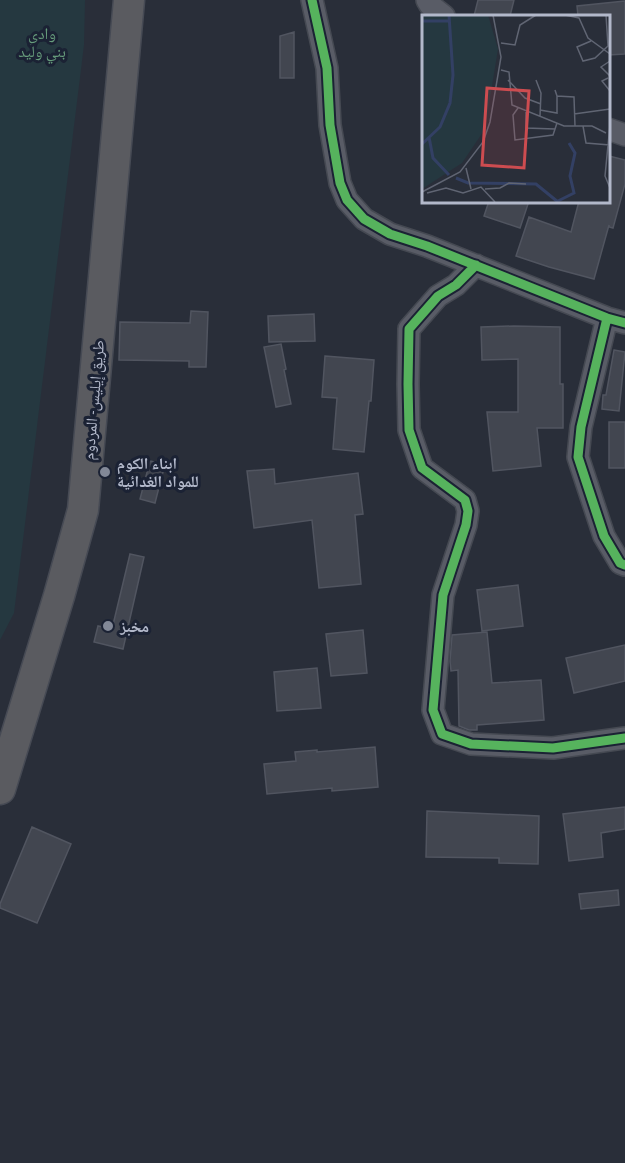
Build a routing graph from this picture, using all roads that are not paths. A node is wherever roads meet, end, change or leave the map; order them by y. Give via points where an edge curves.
1 (129, 0) edge
2 (312, 0) edge
3 (427, 0) edge
4 (443, 15) edge
5 (610, 129) edge
6 (625, 135) edge
7 (476, 265) junction
8 (616, 320) edge
9 (625, 565) edge
10 (625, 738) edge
11 (0, 789) edge

1 - 11 highway, طريق إيليس- المردوم via 83,510
2 - 7 street via 327,68 330,125 340,183 347,200 364,219 390,234
3 - 4 street
5 - 6 street
7 - 8 street
7 - 10 street via 438,296 409,329 409,430 422,468 465,500 468,511 443,595 433,710 442,734 471,744 553,748
8 - 9 street via 580,427 578,457 604,536

